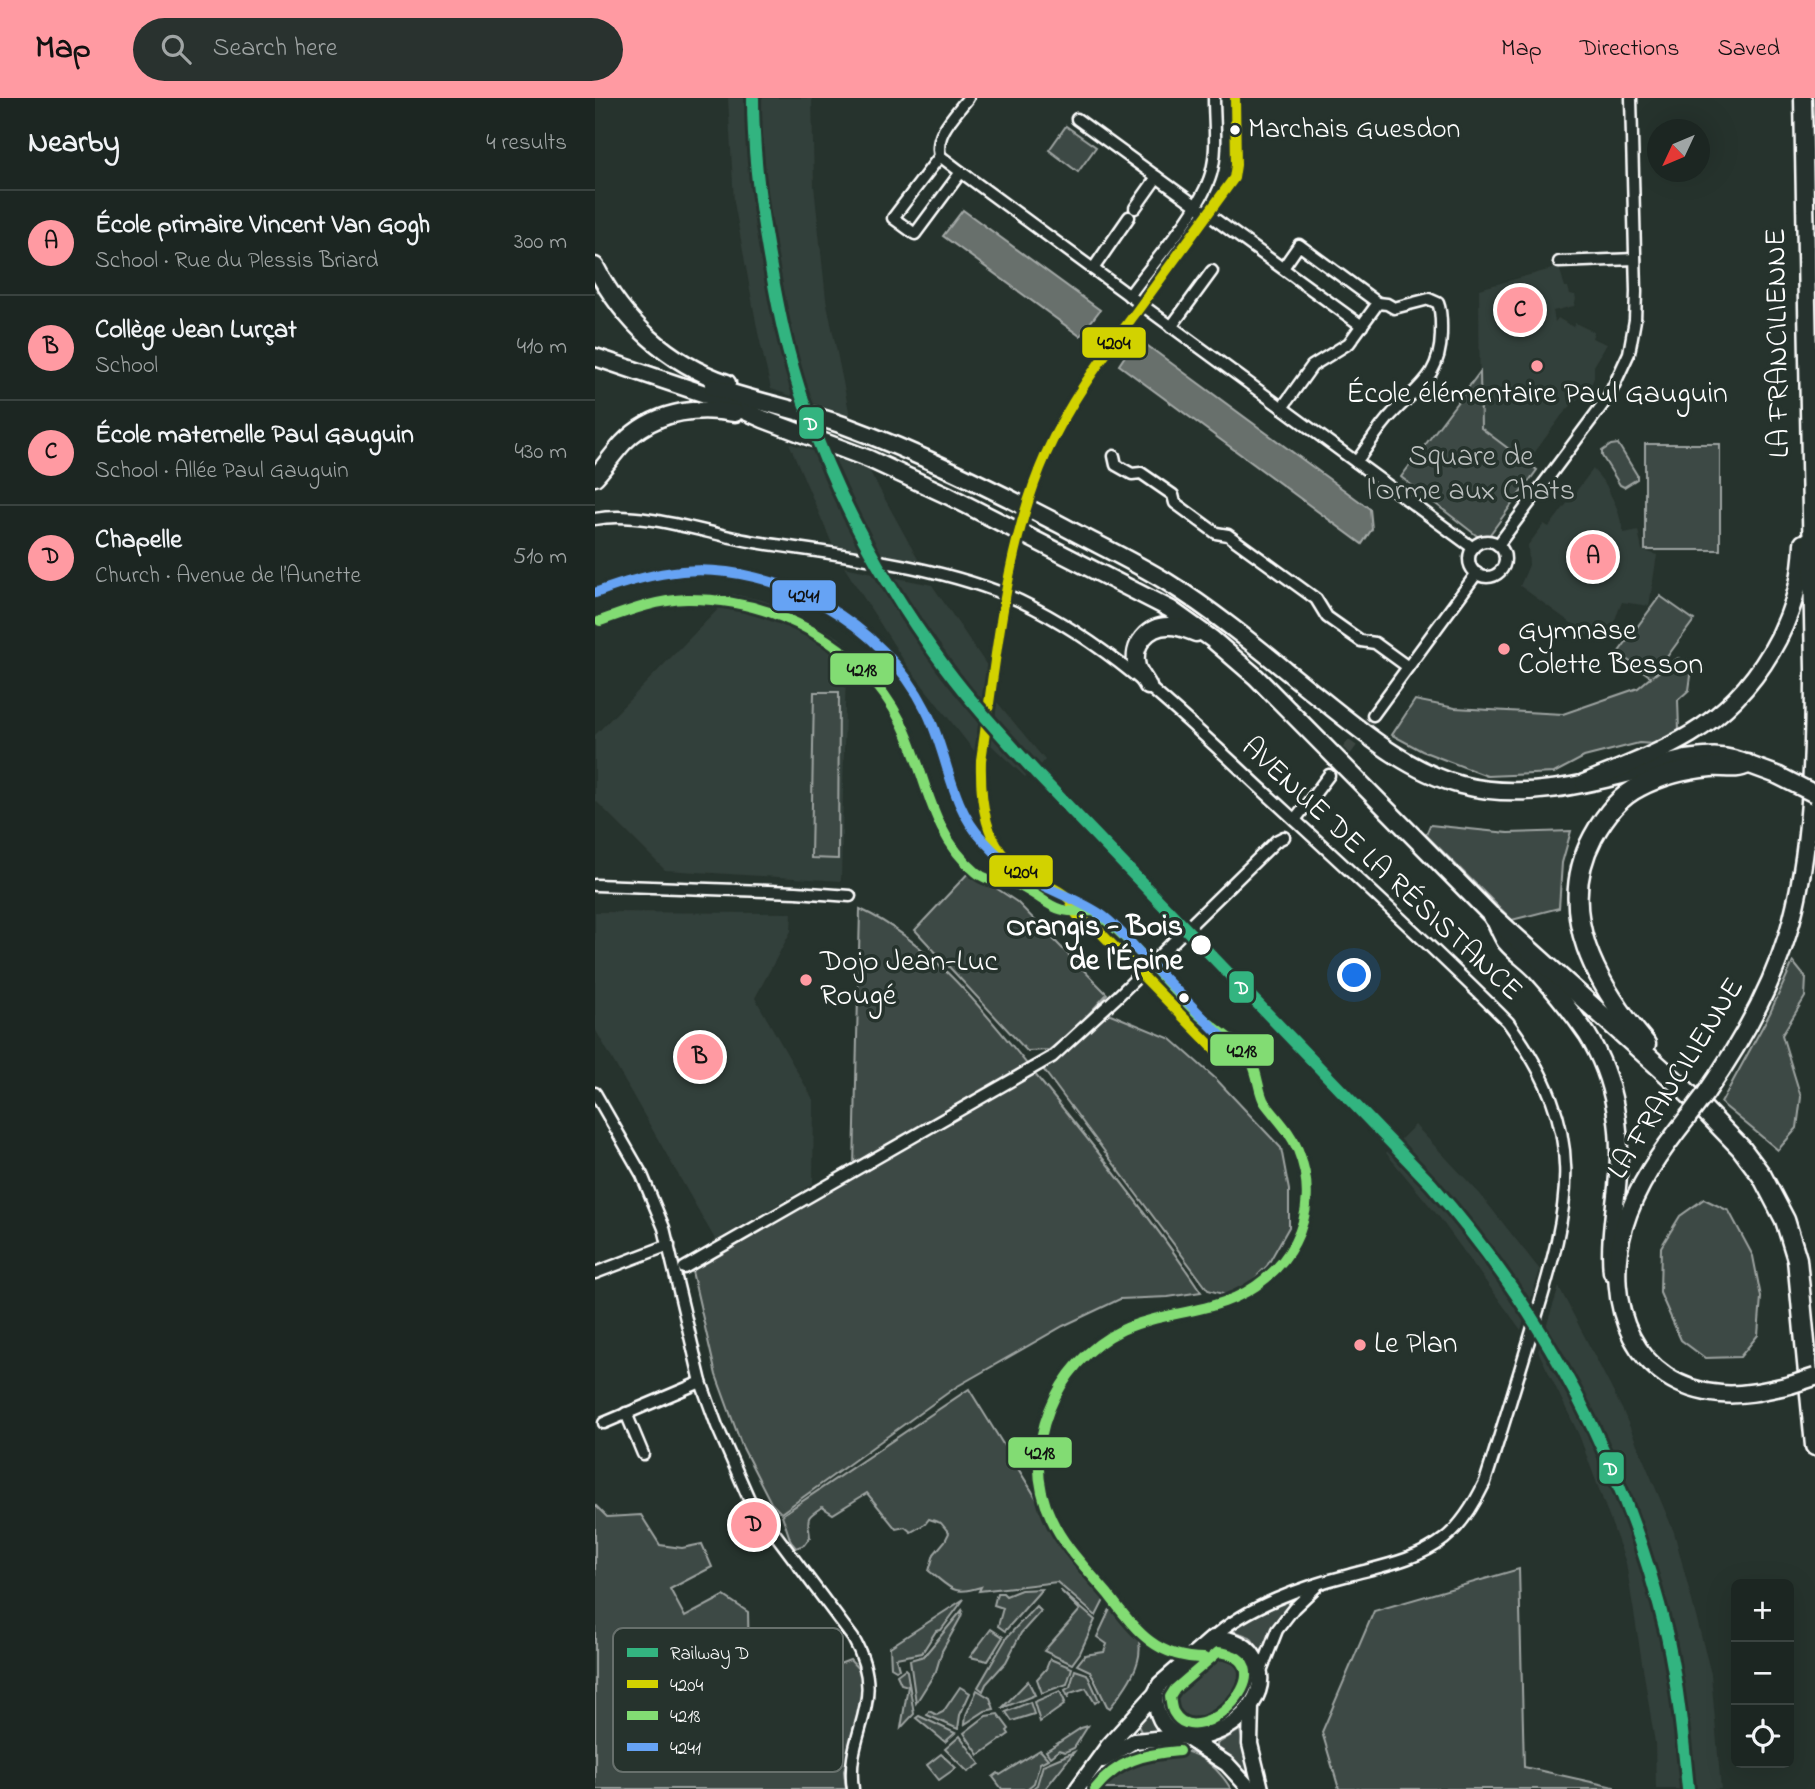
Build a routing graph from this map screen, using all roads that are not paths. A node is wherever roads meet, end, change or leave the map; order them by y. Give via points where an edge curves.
1 (968, 98) edge
2 (1214, 98) edge
3 (1631, 98) edge
4 (1803, 98) edge
5 (1077, 119) dead end
6 (940, 156) junction
7 (961, 172) junction
8 (1157, 177) junction
9 (1196, 205) junction
10 (1635, 259) junction
11 (1559, 262) dead end
12 (595, 267) edge
13 (1283, 268) junction
14 (1093, 269) junction
15 (1212, 271) dead end
16 (1129, 296) junction
17 (1378, 303) junction
18 (1362, 326) junction
19 (1171, 327) junction
20 (595, 346) edge
21 (595, 357) edge
22 (774, 403) junction
23 (1282, 408) junction
24 (763, 419) junction
25 (1809, 454) junction
26 (1114, 456) dead end
27 (1356, 462) junction
28 (595, 477) edge
29 (595, 519) edge
30 (1498, 545) junction
31 (1473, 548) junction
32 (1477, 573) junction
33 (1212, 639) junction
34 (1408, 667) junction
35 (1149, 686) junction
36 (1373, 715) tunnel mouth
37 (1747, 764) junction
38 (1329, 775) tunnel mouth
39 (1584, 783) junction
40 (1815, 794) edge
41 (1295, 820) junction
42 (1284, 837) dead end
43 (595, 885) edge
44 (850, 896) dead end
45 (1494, 918) junction
46 (1684, 1089) junction
47 (595, 1093) edge
48 (669, 1245) junction
49 (684, 1268) dead end
50 (595, 1273) edge
51 (1618, 1302) junction
52 (1815, 1360) edge
53 (1815, 1377) edge
54 (701, 1382) junction
55 (1813, 1411) junction
56 (627, 1413) junction
57 (604, 1423) dead end
58 (1815, 1446) edge
59 (643, 1454) dead end
60 (1321, 1582) junction
61 (1213, 1638) junction
62 (1261, 1671) junction
63 (1155, 1694) junction
64 (1251, 1706) junction
65 (1183, 1737) junction
66 (1094, 1767) junction
67 (853, 1789) edge
68 (1077, 1789) edge
69 (1250, 1789) edge
70 (1261, 1789) edge

1 - 6 street via 941,134
2 - 9 street via 1214,160
3 - 10 street
4 - 25 main road, LA FRANCILIENNE
5 - 8 street
6 - 7 street
6 - 7 street via 893,218 915,234
7 - 14 street
8 - 9 street
8 - 14 street
9 - 13 street
9 - 16 street
10 - 11 street
10 - 30 street via 1635,320 1621,373 1609,396
12 - 22 main road via 627,316 658,346 711,377 759,393
13 - 17 street via 1299,245
13 - 18 street
14 - 16 street
15 - 19 street
16 - 19 street
17 - 18 street
17 - 27 street via 1394,309 1429,299 1438,303 1440,352 1416,393 1391,415
18 - 23 street via 1349,343 1312,366
19 - 23 street
20 - 22 main road via 757,402
21 - 24 main road
22 - 39 main road via 955,471 1167,582 1357,728 1431,774 1500,791 1541,791
23 - 27 street
24 - 28 main road via 713,410 662,416 638,429
24 - 33 main road via 869,459 949,496 1170,609
25 - 39 main road via 1803,471 1803,549 1797,588 1782,631 1758,672 1727,707 1693,733
25 - 51 main road, LA FRANCILIENNE, bridge via 1814,705 1803,865 1789,931 1747,1030 1664,1149 1632,1204 1618,1251
26 - 34 street via 1116,465 1132,474 1141,473 1216,533 1228,535 1316,599 1327,617
27 - 31 street
29 - 35 street, AVENUE DE LA RÉSISTANCE via 642,519 837,554 925,571 999,593 1078,634
30 - 31 street via 1485,541
30 - 32 street via 1505,555 1503,567 1488,577
31 - 32 street via 1470,564
32 - 34 street
33 - 35 main road via 1172,625 1153,629 1136,651 1137,668
33 - 45 main road via 1257,677
34 - 36 street
35 - 41 street, AVENUE DE LA RÉSISTANCE
37 - 39 main road via 1734,757 1706,756
37 - 40 main road, bridge
37 - 46 highway via 1692,770 1638,787 1605,817 1582,863 1579,918 1595,973 1622,1016 1681,1079
38 - 41 street
41 - 60 street, AVENUE DE LA RÉSISTANCE via 1508,1022 1541,1074 1560,1124 1566,1167 1560,1235 1485,1482 1472,1507 1445,1538 1418,1554
42 - 49 street via 1052,1056
43 - 44 street
45 - 46 highway
45 - 51 main road via 1506,942 1569,1008 1588,1036 1611,1090 1620,1147 1611,1261
46 - 55 highway via 1741,1148 1785,1220 1797,1259
47 - 48 street via 642,1175
48 - 50 street
48 - 54 street
51 - 53 main road, LA FRANCILIENNE, bridge via 1639,1349 1657,1369 1694,1390 1746,1394
52 - 55 highway
54 - 56 street
54 - 67 street via 749,1499 853,1638 865,1662 869,1685 852,1772
55 - 58 highway
56 - 57 street
56 - 59 street
60 - 61 street, AVENUE DE LA RÉSISTANCE via 1227,1625
60 - 62 street, AVENUE DE LA RÉSISTANCE via 1277,1630
61 - 62 main road via 1243,1644
61 - 63 main road via 1164,1680
62 - 64 main road
63 - 65 main road via 1159,1717 1168,1730
63 - 66 main road
64 - 65 main road via 1216,1734
64 - 70 main road via 1250,1744
65 - 66 main road via 1134,1741
65 - 69 main road via 1227,1764
66 - 68 main road

